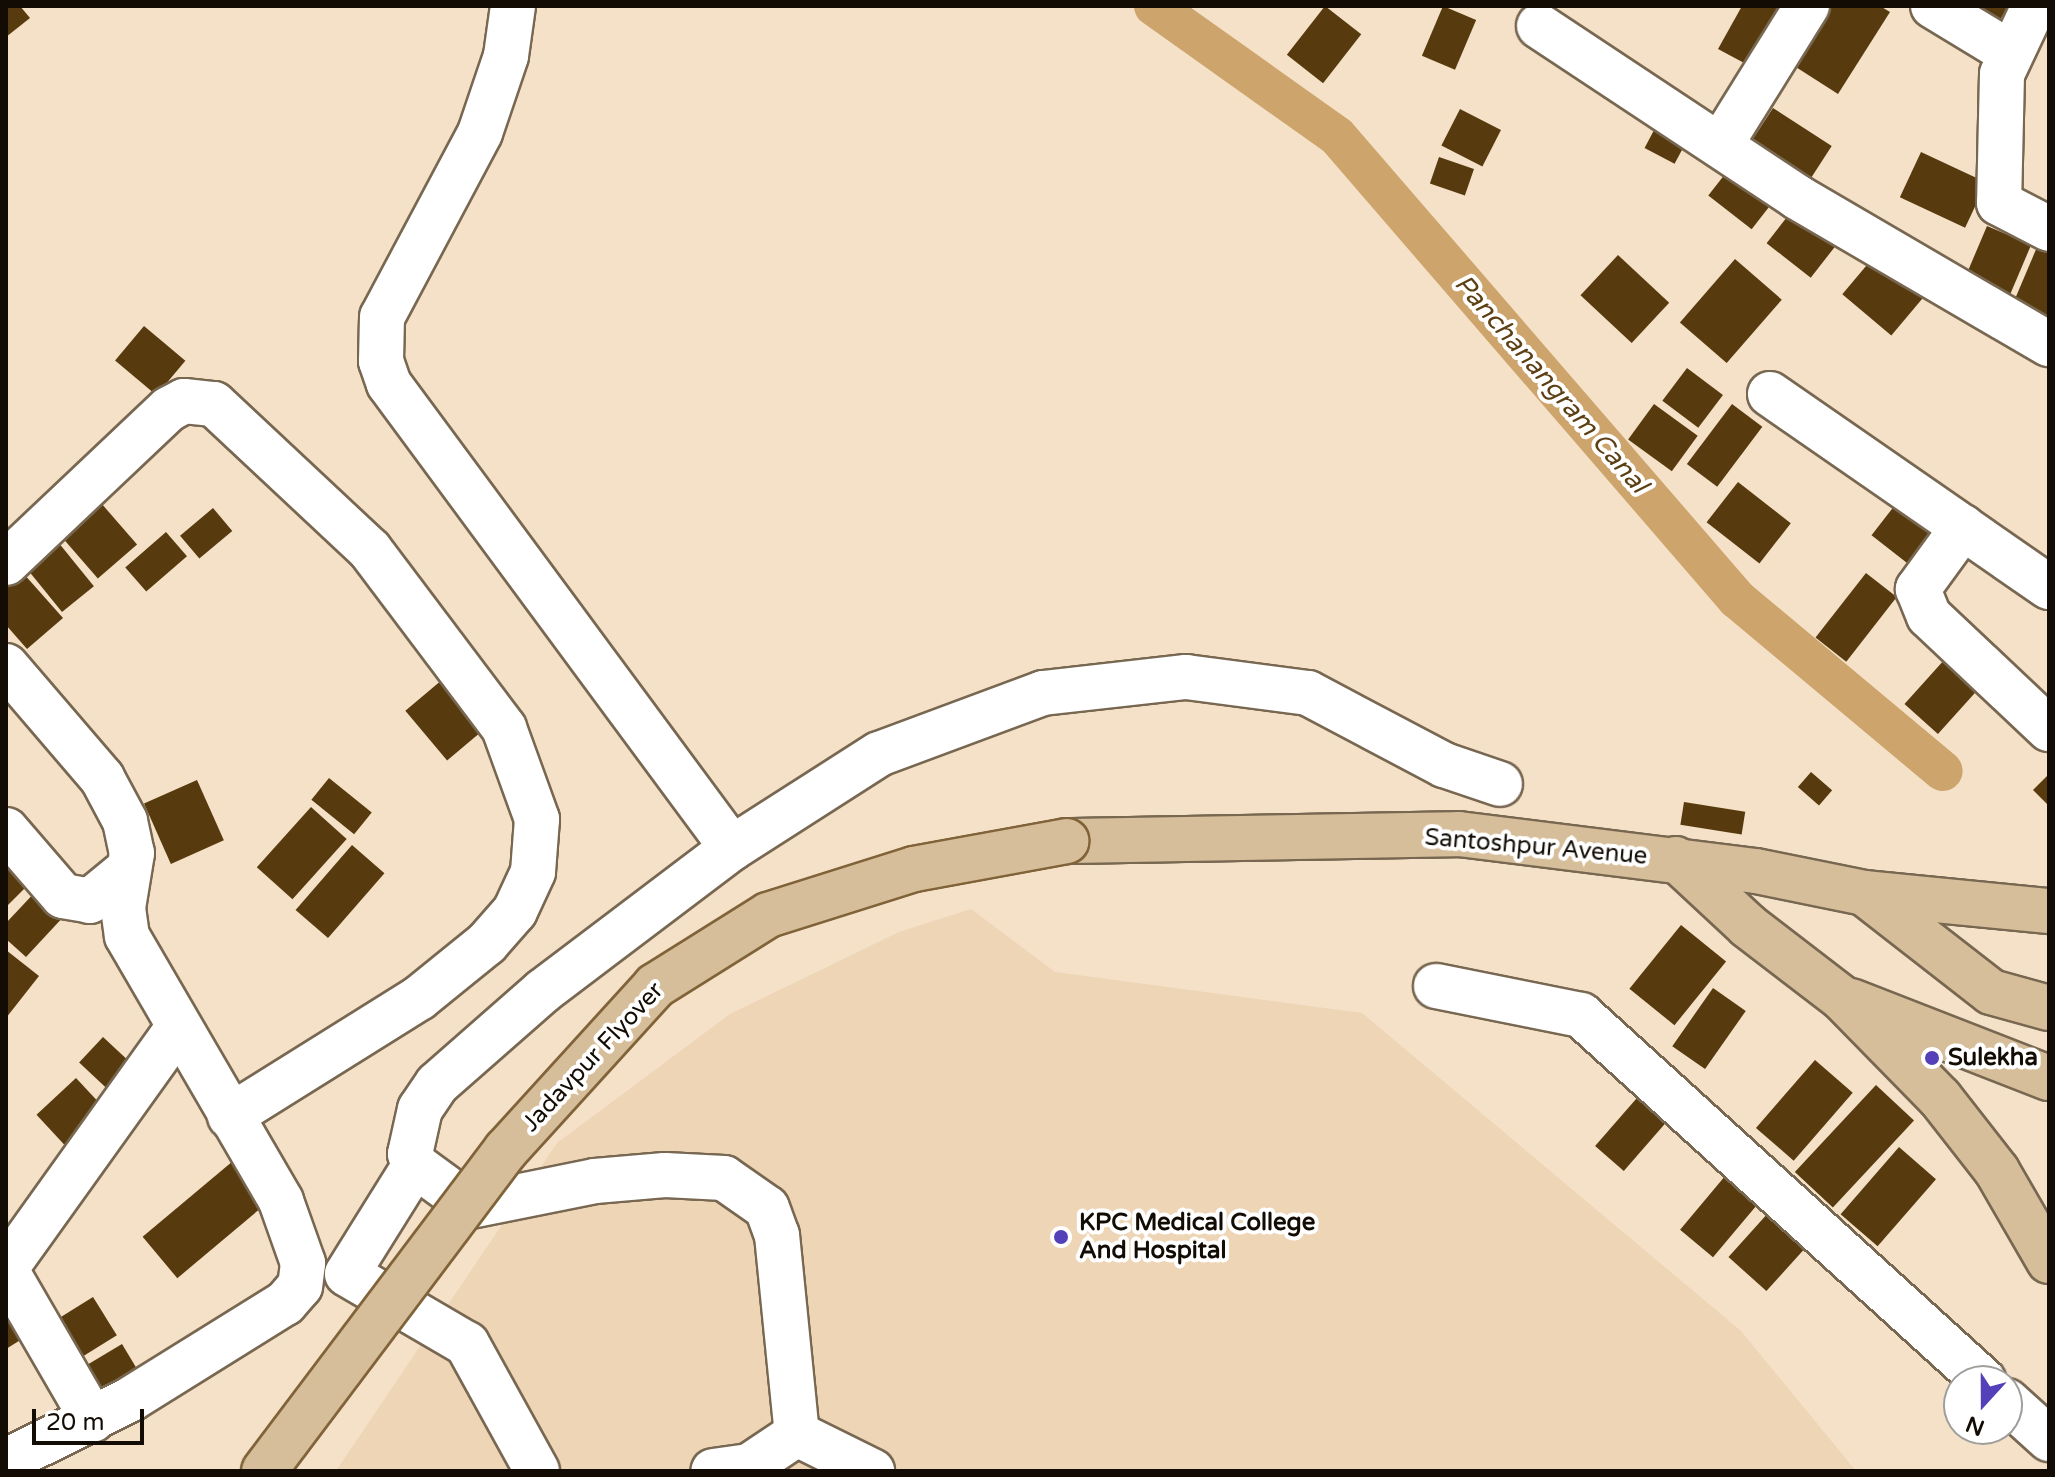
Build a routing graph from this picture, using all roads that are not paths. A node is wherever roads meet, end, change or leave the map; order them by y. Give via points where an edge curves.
1 (513, 6) edge
2 (1807, 6) edge
3 (1933, 6) edge
4 (2034, 6) edge
5 (1539, 26) dead end
6 (2009, 52) junction
7 (1721, 144) junction
8 (2049, 229) edge
9 (2049, 344) edge
10 (1770, 394) dead end
11 (1963, 527) junction
12 (6, 563) edge
13 (2049, 587) edge
14 (6, 666) edge
15 (2049, 729) edge
16 (1500, 784) dead end
17 (6, 830) edge
18 (1252, 837) joint
19 (732, 848) junction
20 (1676, 859) junction
21 (129, 869) junction
22 (1864, 893) junction
23 (2049, 911) edge
24 (1436, 986) dead end
25 (1842, 998) junction
26 (2049, 1008) edge
27 (178, 1028) junction
28 (2049, 1078) edge
29 (230, 1116) junction
30 (415, 1165) junction
31 (2049, 1261) edge
32 (6, 1269) edge
33 (1966, 1365) edge
34 (2023, 1415) edge
35 (93, 1420) junction
36 (797, 1434) junction
37 (2049, 1439) edge
38 (6, 1461) edge
39 (264, 1471) edge
40 (537, 1471) edge
41 (713, 1471) edge
42 (872, 1471) edge

1 - 19 street via 506,56 480,133 382,317 381,361 389,384
2 - 7 street
3 - 6 street
4 - 6 street
5 - 7 street
6 - 8 street via 2002,74 1999,203
7 - 9 street via 1797,197
10 - 11 street
11 - 13 street
11 - 15 street via 1918,589 1929,616
12 - 29 street via 169,409 184,401 214,404 370,550 504,728 537,819 533,872 515,911 487,943 419,998
14 - 21 street via 102,778 125,821
16 - 19 street via 1444,765 1308,693 1186,677 1043,693 894,749
17 - 21 street via 63,896 90,901
18 - 20 main road, Santoshpur Avenue via 1459,834
18 - 39 main road, Jadavpur Flyover, bridge via 1066,841 914,869 768,915 655,986 506,1150
19 - 30 street via 543,991 437,1084 409,1139
20 - 22 main road, Santoshpur Avenue
20 - 25 main road via 1748,926
21 - 27 street via 123,908 127,936
22 - 23 main road, Santoshpur Avenue
22 - 26 main road via 1991,992
24 - 33 street via 1581,1015
25 - 28 main road
25 - 31 main road via 1978,1146
27 - 29 street
27 - 32 street
29 - 35 street via 300,1240 300,1286 285,1303
30 - 36 street via 471,1206 595,1181 665,1175 724,1178 747,1189 767,1208 777,1235
30 - 40 street via 347,1274 467,1344
32 - 35 street
34 - 37 street
35 - 38 street
36 - 41 street via 749,1466
36 - 42 street

